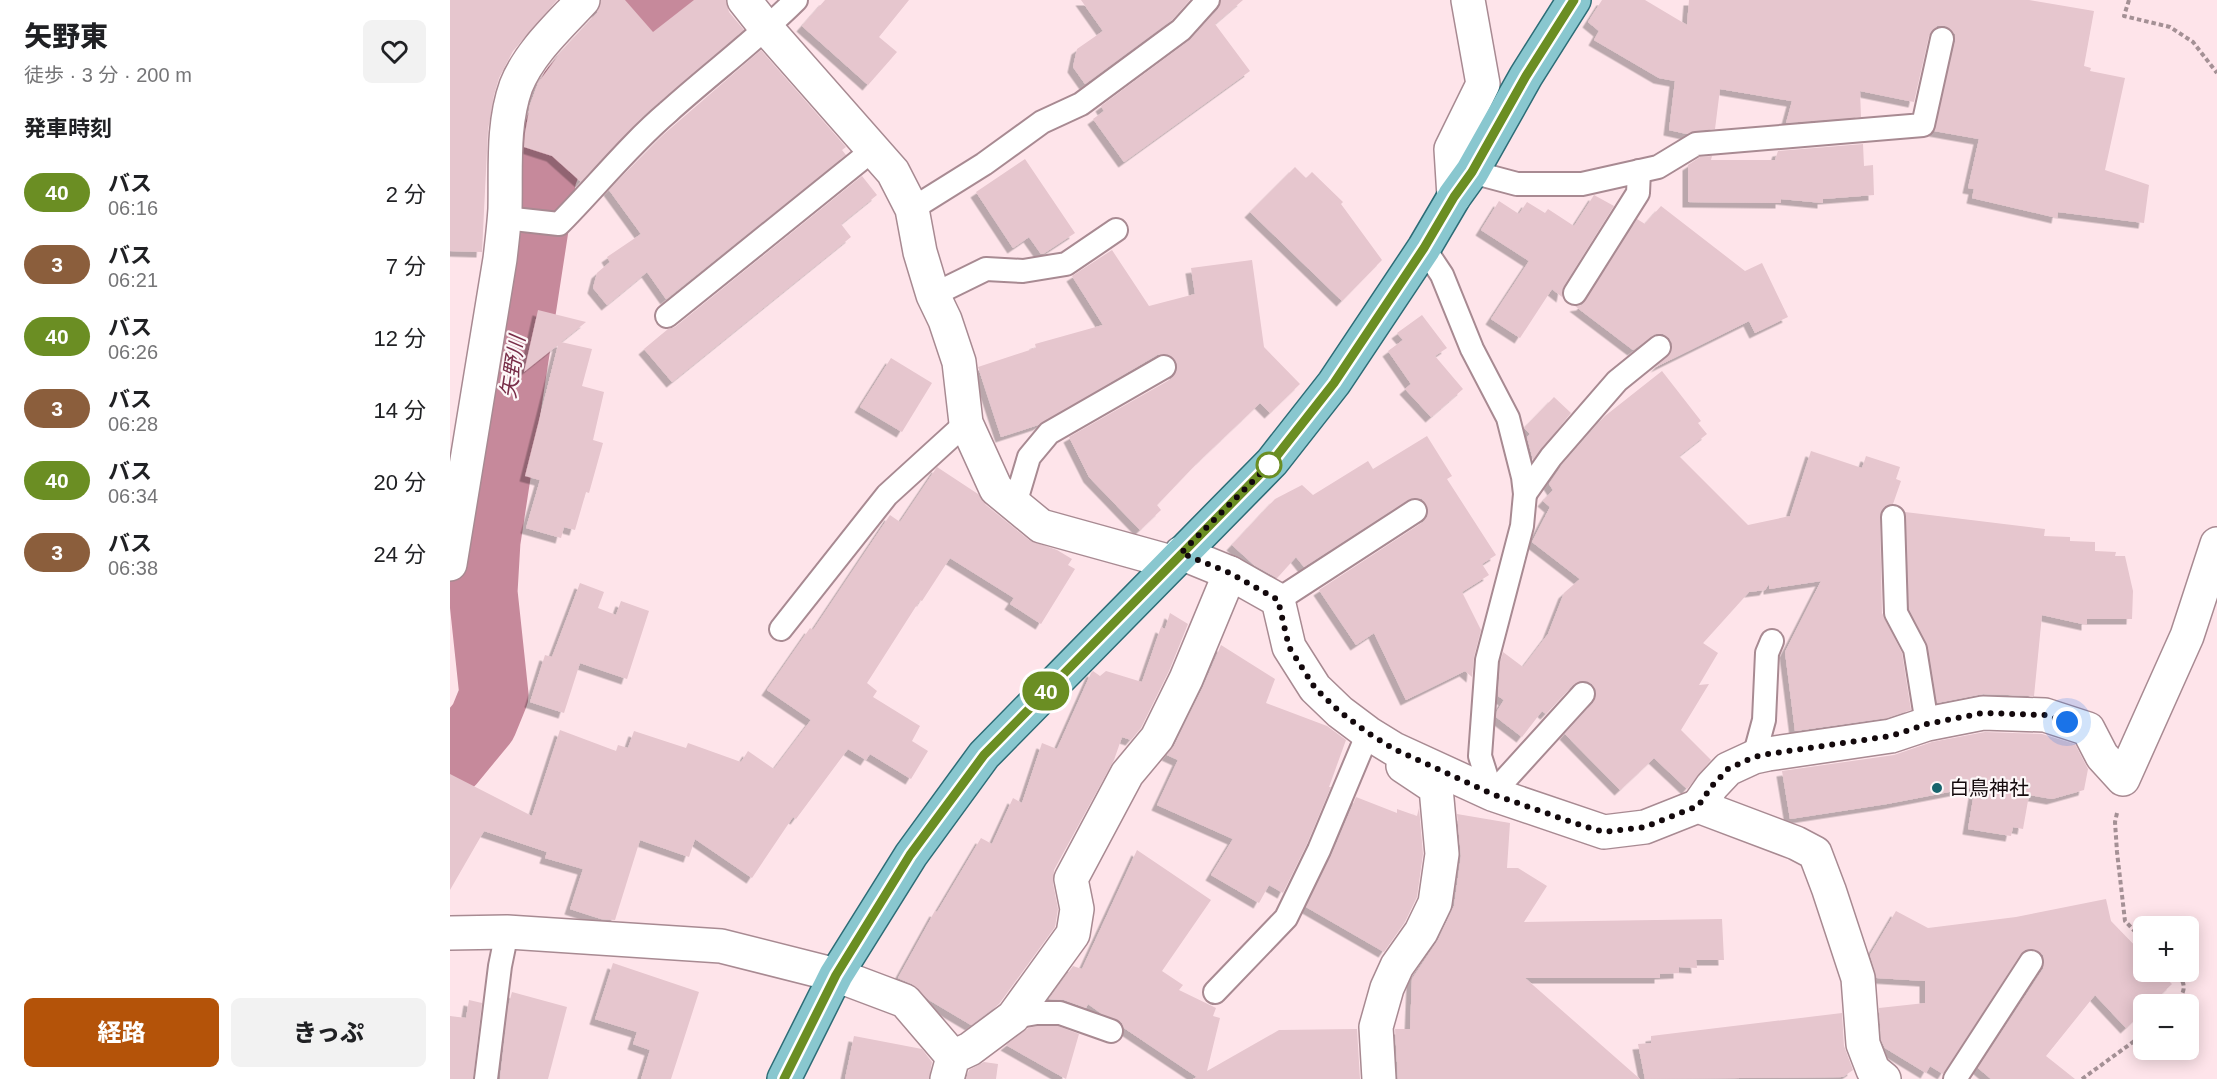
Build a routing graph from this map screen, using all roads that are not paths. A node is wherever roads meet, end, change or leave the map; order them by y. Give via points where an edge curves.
1 (583, 0) edge
2 (744, 0) edge
3 (796, 0) edge
4 (1208, 0) edge
5 (1468, 0) edge
6 (1574, 0) edge
7 (767, 29) junction
8 (1942, 39) dead end
9 (874, 149) junction
10 (1639, 171) junction
11 (1463, 184) junction
12 (912, 209) junction
13 (506, 218) junction
14 (1116, 230) dead end
15 (1424, 248) junction
16 (1575, 294) dead end
17 (933, 295) junction
18 (667, 316) dead end
19 (1659, 347) dead end
20 (1164, 367) dead end
21 (966, 423) junction
22 (1525, 494) junction
23 (1015, 504) junction
24 (1415, 511) dead end
25 (1893, 517) dead end
26 (2217, 544) edge
27 (1176, 558) junction
28 (450, 564) edge
29 (1230, 573) junction
30 (1278, 600) junction
31 (781, 629) dead end
32 (1772, 641) dead end
33 (1583, 694) dead end
34 (1927, 724) junction
35 (1381, 741) junction
36 (1754, 757) junction
37 (1492, 794) junction
38 (1698, 806) junction
39 (507, 932) junction
40 (450, 933) edge
41 (2031, 962) dead end
42 (836, 975) junction
43 (1215, 992) dead end
44 (1013, 1017) junction
45 (1111, 1031) dead end
46 (950, 1068) edge
47 (1872, 1076) edge
48 (486, 1079) edge
49 (784, 1079) edge
50 (1379, 1079) edge
51 (1954, 1079) edge

1 - 13 street via 538,50 517,86 505,146
2 - 7 street
3 - 7 lane
4 - 12 lane via 1181,30 1081,104 1042,122
5 - 11 street via 1483,84 1450,149
6 - 11 main road
7 - 9 street
7 - 13 lane via 667,112 559,225
8 - 10 lane via 1923,125 1696,144 1658,167
9 - 12 street via 893,172
9 - 18 lane
10 - 11 lane via 1582,184
10 - 16 lane via 1638,194
11 - 15 main road
12 - 17 street
13 - 28 street
14 - 17 lane via 1066,264 1023,271 986,269
15 - 22 lane via 1442,275 1472,349 1508,418
15 - 27 main road via 1327,392 1272,462
17 - 21 street via 959,362
19 - 22 lane via 1617,381 1551,457
20 - 23 lane via 1049,433 1029,457
21 - 23 street via 996,489
21 - 31 lane via 887,495
22 - 37 lane via 1522,526 1486,660 1480,756
23 - 27 street via 1041,526
24 - 30 lane
25 - 34 lane via 1896,613 1915,649
26 - 34 street via 2187,636 2123,779 2102,756 2088,729 2045,715 1983,713
27 - 29 street
27 - 42 main road via 984,755 910,855
29 - 30 street
29 - 44 street via 1157,738 1127,774 1071,879 1077,909 1073,934
30 - 35 street via 1289,647 1315,688 1340,712
32 - 36 lane via 1767,653 1764,720
33 - 37 lane
34 - 36 street via 1891,736
35 - 37 street
35 - 43 lane via 1319,850 1286,918
35 - 50 street via 1401,765 1436,788 1442,854 1433,910 1397,966 1376,1027
36 - 38 street via 1728,769
37 - 38 street via 1604,832 1645,827
38 - 47 street via 1815,853 1858,978 1863,1044
39 - 40 street
39 - 42 street via 721,946
39 - 48 lane
41 - 51 lane
42 - 46 street via 905,1001
42 - 49 main road
44 - 45 lane via 1060,1013
44 - 46 street

